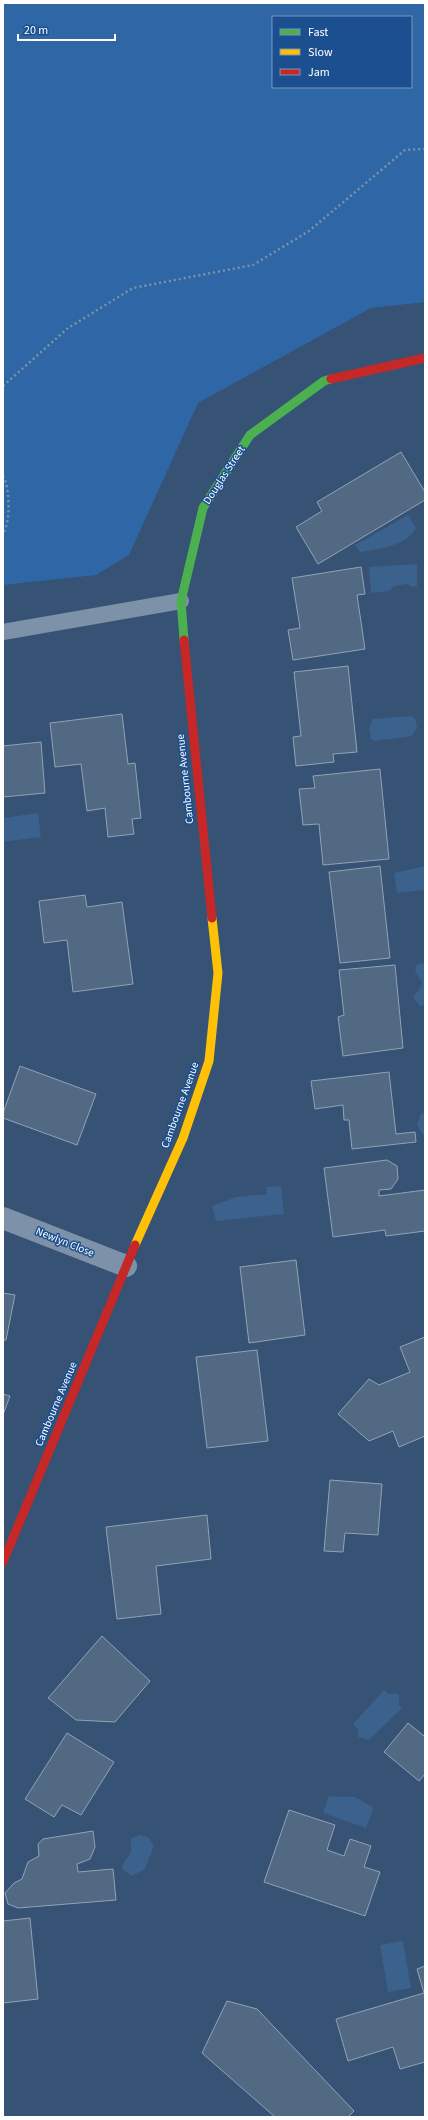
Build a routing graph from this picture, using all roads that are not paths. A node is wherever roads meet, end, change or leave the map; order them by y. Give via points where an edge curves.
1 (425, 358) edge
2 (181, 601) junction
3 (3, 632) edge
4 (3, 1218) edge
5 (126, 1266) junction
6 (3, 1562) edge

1 - 2 street, Douglas Street via 324,381 250,435 203,508
2 - 3 lane
2 - 5 street, Cambourne Avenue via 189,704 218,973 209,1061 183,1138
4 - 5 street, Newlyn Close
5 - 6 street, Cambourne Avenue

